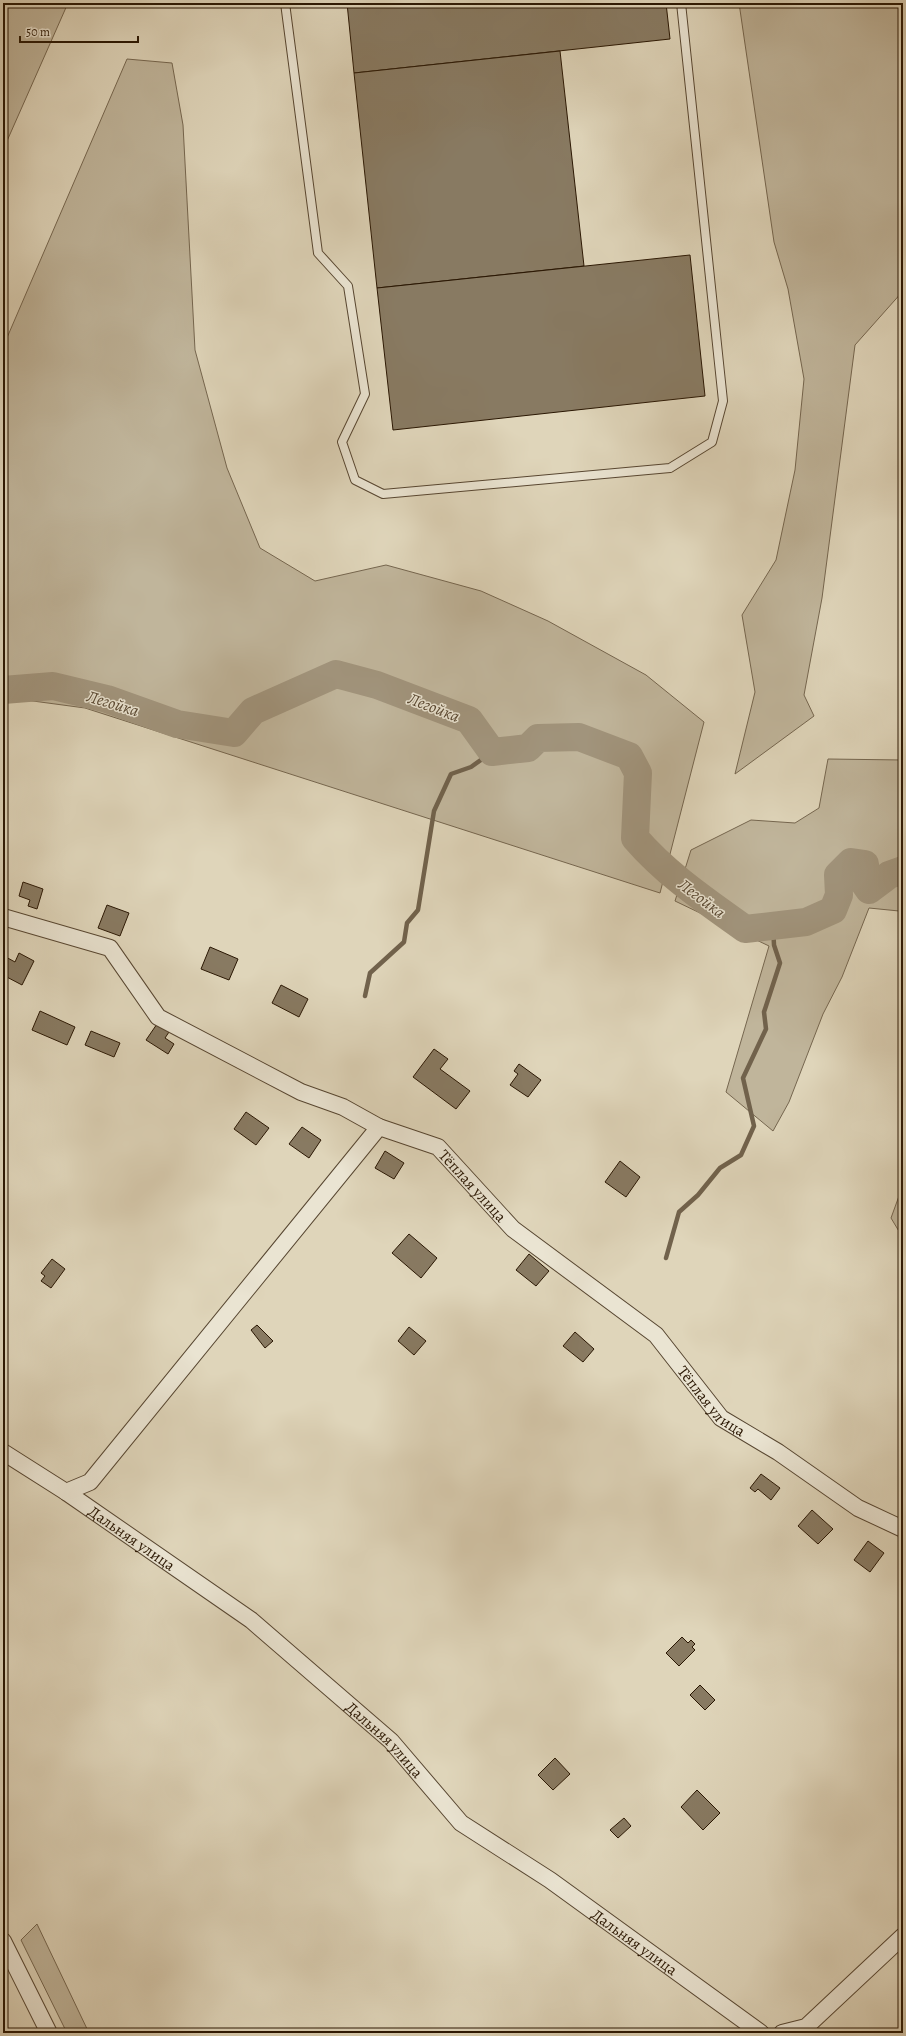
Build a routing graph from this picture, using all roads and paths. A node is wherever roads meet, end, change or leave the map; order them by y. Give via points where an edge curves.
1 (285, 3) edge
2 (682, 3) edge
3 (3, 917) edge
4 (379, 1126) junction
5 (3, 1452) edge
6 (66, 1492) junction
7 (903, 1529) edge
8 (903, 1936) edge
9 (3, 1941) edge
10 (49, 2033) edge
11 (761, 2033) edge
12 (782, 2033) edge

1 - 2 lane via 318,253 348,286 366,394 342,442 355,480 383,494 670,468 712,442 723,401
3 - 4 street, Тёплая улица via 110,948 158,1017 301,1092 343,1107
4 - 6 street via 90,1482
4 - 7 street, Тёплая улица via 438,1147 514,1229 656,1335 721,1418 778,1452 858,1508
5 - 6 street, Дальняя улица
6 - 11 street, Дальняя улица via 251,1620 391,1741 461,1823 550,1880
8 - 12 street via 806,2027
9 - 10 street

